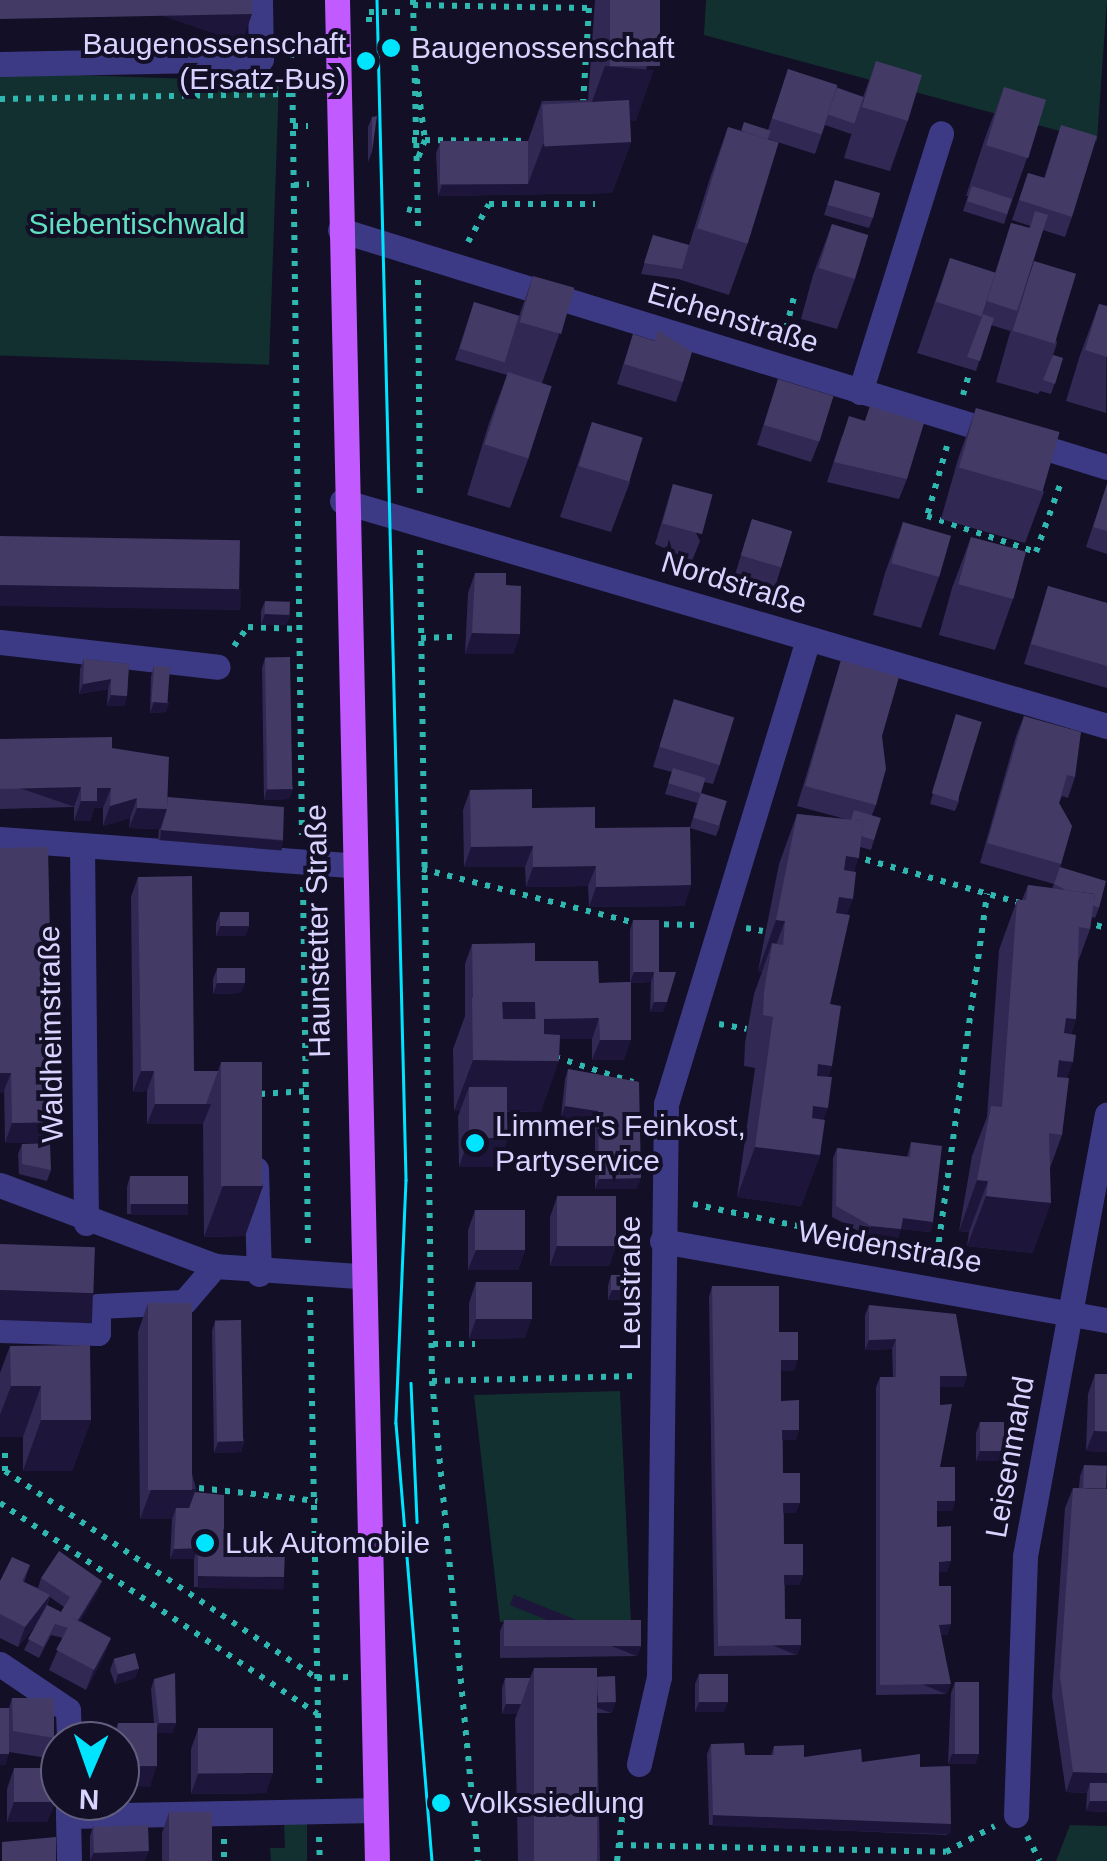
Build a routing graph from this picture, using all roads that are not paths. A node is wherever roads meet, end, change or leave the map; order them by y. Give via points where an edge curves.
1 (260, 0) edge
2 (337, 0) edge
3 (0, 64) edge
4 (941, 133) dead end
5 (340, 230) junction
6 (860, 392) junction
7 (1107, 467) edge
8 (342, 501) junction
9 (808, 640) junction
10 (0, 642) edge
11 (218, 667) road end
12 (1107, 726) edge
13 (0, 839) edge
14 (82, 845) junction
15 (350, 865) junction
16 (255, 1103) edge
17 (1107, 1114) edge
18 (0, 1186) edge
19 (86, 1224) junction
20 (662, 1242) junction
21 (215, 1266) junction
22 (259, 1274) junction
23 (358, 1276) junction
24 (1070, 1310) junction
25 (1107, 1320) edge
26 (0, 1330) edge
27 (0, 1664) edge
28 (68, 1721) edge
29 (639, 1764) dead end
30 (140, 1809) edge
31 (375, 1810) junction
32 (1016, 1815) road end
33 (68, 1821) edge
34 (69, 1861) edge
35 (377, 1861) edge

1 - 3 street via 260,60
2 - 5 main road, Haunstetter Straße
4 - 6 street
5 - 6 street, Eichenstraße
5 - 8 main road, Haunstetter Straße
6 - 7 street, Eichenstraße
8 - 9 street, Nordstraße
8 - 15 main road, Haunstetter Straße
9 - 12 street, Nordstraße
9 - 20 street, Leustraße via 668,1093
10 - 11 street
13 - 14 street
14 - 15 street via 250,864
14 - 19 street, Waldheimstraße
15 - 23 main road, Haunstetter Straße
16 - 22 street
17 - 24 street, Leisenmahd
18 - 19 street
19 - 21 street
20 - 24 street, Weidenstraße
20 - 29 street, Leustraße via 660,1677
21 - 22 street
21 - 26 street via 184,1302 98,1306 98,1333
22 - 23 street
23 - 31 main road, Haunstetter Straße
24 - 25 street, Weidenstraße
24 - 32 street, Leisenmahd via 1025,1556
27 - 28 street via 68,1710
30 - 31 street
31 - 35 main road, Haunstetter Straße
33 - 34 street

